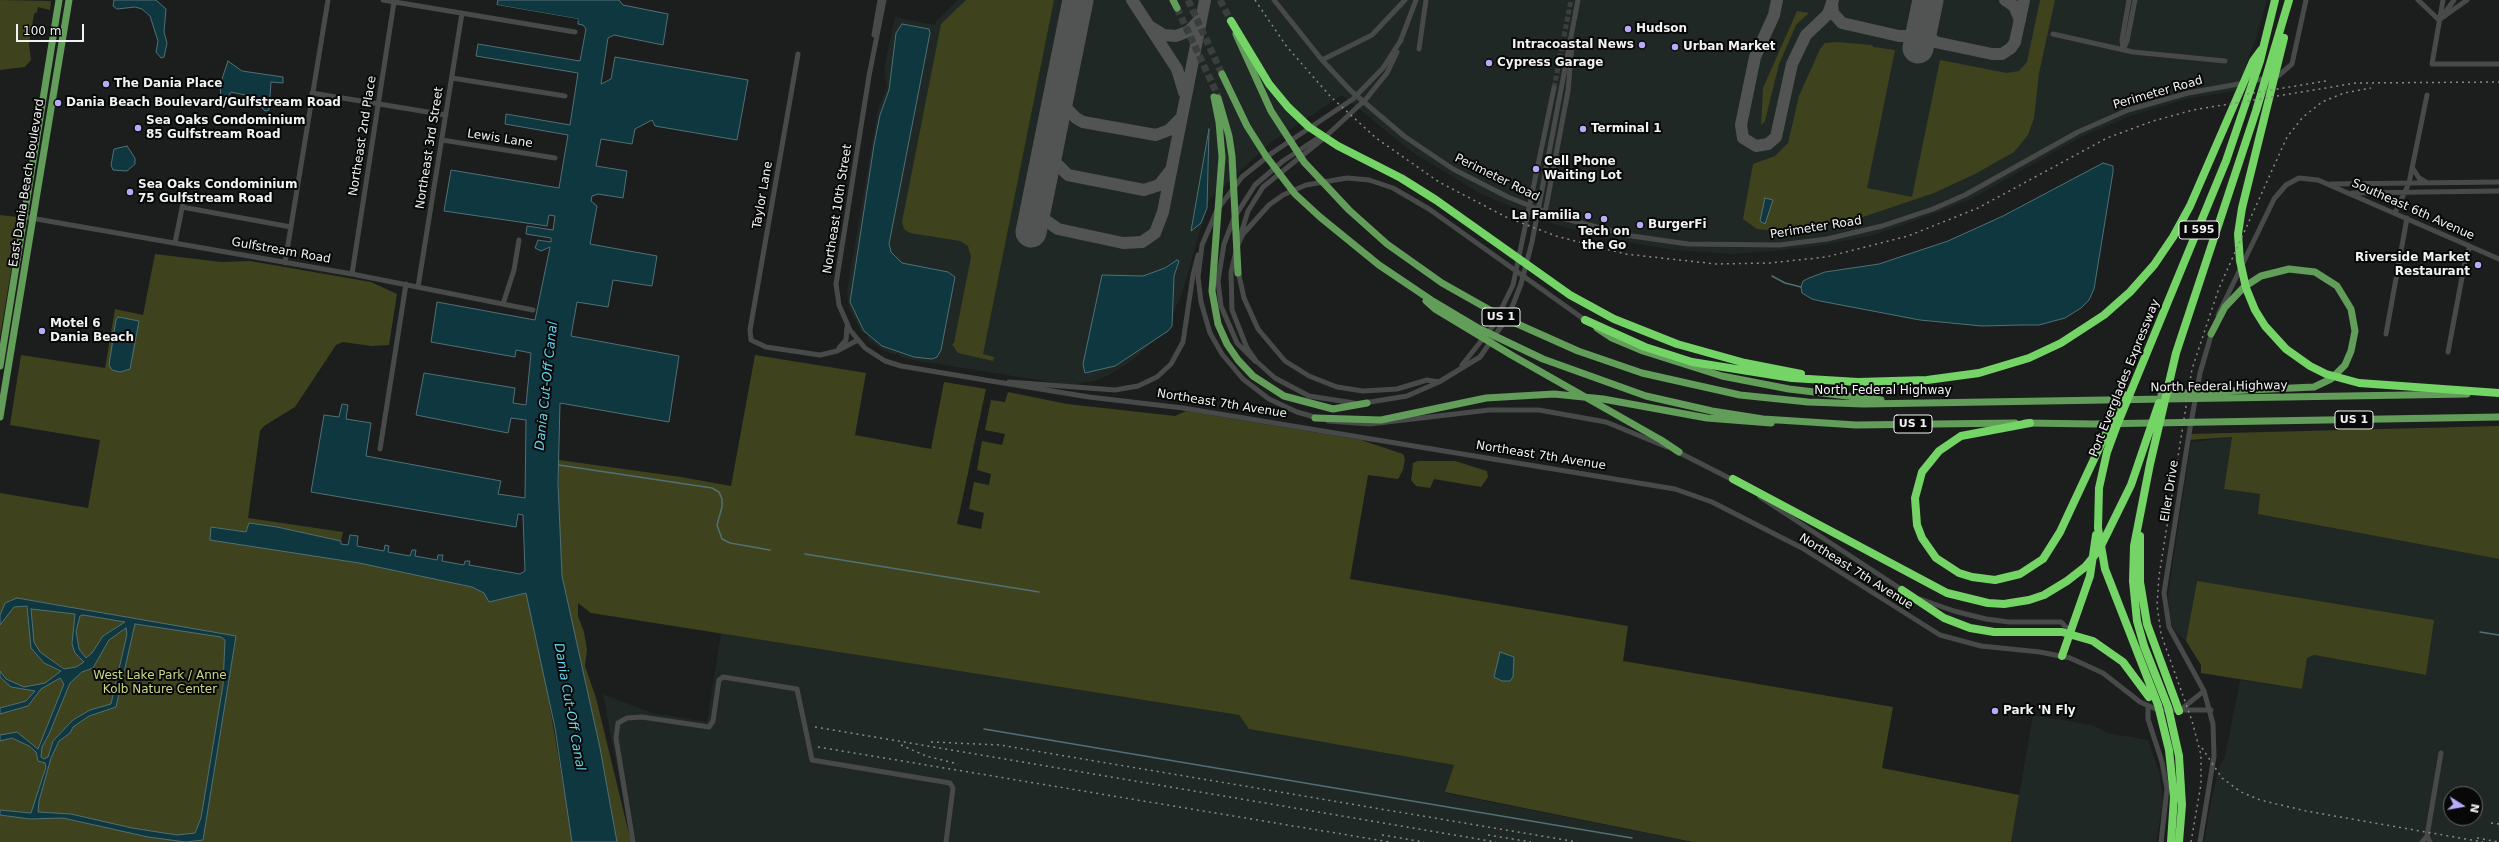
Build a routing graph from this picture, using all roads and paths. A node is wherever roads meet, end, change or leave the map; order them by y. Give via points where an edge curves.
1 (59, 0) edge
2 (68, 0) edge
3 (328, 0) edge
4 (383, 0) edge
5 (880, 0) edge
6 (884, 0) edge
7 (1173, 0) edge
8 (1274, 0) edge
9 (1405, 0) edge
10 (1416, 0) edge
11 (1426, 0) edge
12 (1578, 0) edge
13 (2129, 0) edge
14 (2135, 0) edge
15 (2275, 0) edge
16 (2290, 0) edge
17 (2306, 0) edge
18 (2418, 0) edge
19 (2443, 0) edge
20 (2454, 0) edge
21 (2468, 0) edge
22 (394, 2) junction
23 (1176, 8) tunnel mouth
24 (462, 13) junction
25 (56, 16) junction
26 (2439, 20) junction
27 (1231, 21) joint
28 (575, 32) dead end
29 (1572, 34) junction
30 (2053, 34) dead end
31 (1401, 40) junction
32 (2263, 48) junction
33 (1419, 49) dead end
34 (2123, 50) junction
35 (798, 54) dead end
36 (1322, 60) junction
37 (2225, 61) dead end
38 (58, 63) junction
39 (2499, 64) edge
40 (1222, 74) tunnel mouth
41 (870, 76) junction
42 (452, 78) junction
43 (1554, 88) tunnel mouth
44 (312, 93) junction
45 (2427, 95) dead end
46 (565, 96) dead end
47 (43, 98) junction
48 (378, 104) junction
49 (446, 115) junction
50 (49, 121) junction
51 (1334, 128) junction
52 (442, 140) junction
53 (555, 158) dead end
54 (2412, 167) junction
55 (188, 178) dead end
56 (2318, 180) joint
57 (2499, 182) edge
58 (2409, 183) junction
59 (2429, 183) junction
60 (2328, 184) junction
61 (2499, 191) edge
62 (2405, 192) junction
63 (2349, 193) junction
64 (182, 207) junction
65 (1545, 213) junction
66 (2395, 213) junction
67 (25, 217) junction
68 (2407, 218) junction
69 (32, 219) junction
70 (291, 227) junction
71 (519, 240) dead end
72 (175, 243) junction
73 (1202, 245) junction
74 (2470, 247) junction
75 (2499, 259) edge
76 (285, 263) junction
77 (1238, 273) junction
78 (352, 274) junction
79 (406, 284) junction
80 (1408, 285) junction
81 (418, 287) junction
82 (503, 304) junction
83 (533, 310) dead end
84 (1585, 320) junction
85 (7, 321) junction
86 (846, 324) junction
87 (2211, 334) junction
88 (2386, 334) dead end
89 (858, 340) junction
90 (11, 345) junction
91 (2149, 346) junction
92 (837, 351) junction
93 (2448, 352) dead end
94 (2176, 354) junction
95 (0, 366) edge
96 (1263, 368) junction
97 (1458, 369) junction
98 (1841, 381) junction
99 (996, 382) junction
100 (1439, 382) junction
101 (2499, 393) edge
102 (2214, 395) junction
103 (1367, 403) junction
104 (1899, 403) junction
105 (0, 417) edge
106 (2499, 417) edge
107 (1315, 418) junction
108 (1797, 422) junction
109 (2030, 423) junction
110 (380, 449) dead end
111 (1678, 452) junction
112 (1733, 479) junction
113 (2145, 489) junction
114 (2098, 519) junction
115 (1902, 590) junction
116 (2071, 632) junction
117 (2062, 656) junction
118 (2146, 686) junction
119 (2204, 691) junction
120 (2148, 707) junction
121 (2211, 710) junction
122 (2179, 711) junction
123 (2442, 753) dead end
124 (2427, 836) junction
125 (633, 842) edge
126 (946, 842) edge
127 (2161, 842) edge
128 (2171, 842) edge
129 (2179, 842) edge
130 (2200, 842) edge
131 (2422, 842) edge
132 (2430, 842) edge

1 - 25 main road, East Dania Beach Boulevard
2 - 38 main road, East Dania Beach Boulevard
3 - 44 street
4 - 22 street
5 - 41 street, Northeast 10th Street
6 - 41 street, Northeast 10th Street
7 - 23 main road
8 - 36 street, Perimeter Road
9 - 36 street via 1372,35
10 - 31 street
11 - 33 street
12 - 29 street
13 - 34 street via 2122,40
14 - 34 street
15 - 32 highway, Port Everglades Expressway / I 595
16 - 94 highway, I 595
16 - 101 highway via 2238,234 2240,261 2249,298 2265,326 2286,349 2326,374 2359,383
17 - 65 street, Perimeter Road via 2295,56 2290,67 2275,77 2204,90 2128,110 2078,132 1990,183 1948,202 1882,226 1840,236 1763,246 1681,243 1617,233
18 - 26 street
19 - 26 street
20 - 26 street
21 - 26 street
22 - 24 street
22 - 48 street, Northeast 2nd Place
24 - 28 street
24 - 42 street, Northeast 3rd Street
25 - 38 main road via 54,55
25 - 47 main road, East Dania Beach Boulevard
26 - 39 street via 2432,64
27 - 98 highway via 1271,88 1310,127 1333,143 1401,178 1436,200 1584,303 1629,326 1695,350 1757,366
27 - 104 main road, North Federal Highway / US 1 via 1271,111 1309,168 1348,210 1387,244 1466,297 1516,324 1572,349 1674,382 1740,395 1791,401
29 - 65 street via 1568,91
29 - 97 street via 1525,270 1509,315 1480,357
30 - 34 street
31 - 51 street via 1392,64 1373,91
31 - 73 street via 1368,86 1340,109 1251,168 1222,201
32 - 91 highway, Port Everglades Expressway / I 595 via 2212,198
32 - 98 highway via 2253,61 2187,212 2164,251 2130,292 2090,325 2040,353 1979,373 1927,380
34 - 37 street
35 - 92 street, Taylor Lane via 750,330 751,340 766,347 820,355
36 - 65 street, Perimeter Road via 1364,103 1418,146 1479,183
38 - 50 main road, East Dania Beach Boulevard
40 - 80 main road, US 1 via 1255,140 1295,194 1345,239
41 - 86 street, Northeast 10th Street via 836,284 839,305
42 - 46 street
42 - 49 street, Northeast 3rd Street
43 - 97 street via 1516,276 1498,319
44 - 48 street
44 - 70 street
45 - 54 street
47 - 50 main road via 48,103
47 - 67 main road, East Dania Beach Boulevard
48 - 49 street
48 - 78 street, Northeast 2nd Place
49 - 52 street, Northeast 3rd Street
50 - 69 main road, East Dania Beach Boulevard
51 - 77 street via 1268,182 1253,202 1244,221 1238,253
51 - 96 street via 1262,178 1242,203 1226,234 1219,272 1221,306 1237,343 1247,356
52 - 53 street, Lewis Lane
52 - 81 street, Northeast 3rd Street
54 - 58 street
54 - 59 street via 2419,178
55 - 64 street
56 - 60 street, Southeast 6th Avenue
56 - 87 street, Eller Drive via 2294,180 2277,195 2227,292
57 - 59 street
58 - 59 street
58 - 60 street
58 - 62 street
60 - 63 street, Southeast 6th Avenue
61 - 62 street
62 - 63 street
62 - 66 street
63 - 66 street, Southeast 6th Avenue
64 - 70 street
64 - 72 street
66 - 68 street, Southeast 6th Avenue
67 - 69 street, Gulfstream Road
67 - 85 main road, East Dania Beach Boulevard
68 - 74 street, Southeast 6th Avenue
68 - 88 street
69 - 72 street, Gulfstream Road
69 - 90 main road, East Dania Beach Boulevard
70 - 76 street
71 - 82 street via 514,270
72 - 76 street, Gulfstream Road
73 - 99 street via 1194,270 1183,342 1171,364 1157,377 1138,386 1119,389 1078,388 1023,381
73 - 107 street via 1198,277 1201,302 1210,333 1222,354 1237,373 1255,389 1277,403
74 - 75 street, Southeast 6th Avenue
74 - 93 street via 2466,256
76 - 78 street, Gulfstream Road
77 - 100 street via 1248,310 1258,329 1282,357 1309,376 1333,386 1363,391 1397,389 1427,380
77 - 103 main road via 1232,156 1227,126 1216,97 1222,157 1212,291 1222,334 1231,352 1245,368 1260,382 1280,394 1304,403 1333,409
78 - 79 street, Gulfstream Road
79 - 81 street, Gulfstream Road
79 - 110 street
80 - 108 main road, US 1 via 1478,328 1543,359 1590,377 1646,396 1696,408
80 - 111 main road via 1435,309
81 - 82 street, Gulfstream Road
82 - 83 street, Gulfstream Road
84 - 96 street via 1408,196 1369,180 1331,179 1290,191 1257,215 1243,234 1234,255 1230,280 1231,304 1243,340
84 - 98 highway via 1645,347 1692,362 1774,376
84 - 104 main road via 1628,345 1712,373 1795,390
85 - 90 main road
85 - 95 main road, East Dania Beach Boulevard
86 - 89 street, Northeast 10th Street
86 - 92 street via 846,340
87 - 102 main road via 2229,302 2249,282 2267,274 2300,269 2329,279 2340,289 2353,314 2355,331 2353,347 2347,361 2338,373 2322,384 2302,389
87 - 119 street, Eller Drive via 2190,428 2164,594 2166,615 2172,633
89 - 92 street
89 - 99 street, Northeast 7th Avenue via 877,356 901,366
90 - 105 main road, East Dania Beach Boulevard
91 - 109 highway via 2060,532 2043,559 2020,574 1995,580 1959,573 1936,558 1922,538 1917,525 1915,498 1922,472 1939,451 1961,436
91 - 114 highway, Port Everglades Expressway via 2107,452 2099,488
94 - 112 highway via 2141,460 2099,550 2085,567 2060,586 2036,598 2008,604 1992,604 1947,593
94 - 113 highway
96 - 103 street via 1301,393 1334,401
97 - 100 street
99 - 117 street, Northeast 7th Avenue via 1190,409 1675,489 1712,502 1802,548 1940,635 1981,646
100 - 103 street via 1407,396
101 - 102 main road, North Federal Highway / US 1
102 - 104 main road, North Federal Highway / US 1
106 - 109 main road, US 1 via 2209,423
107 - 108 main road via 1381,420 1486,398 1567,395 1592,397 1722,420 1759,424
107 - 111 street via 1347,424 1370,424 1489,410 1539,410 1573,414 1606,422
108 - 109 main road, US 1 via 1856,425
111 - 112 street
112 - 115 street
113 - 122 highway via 2140,553 2143,603 2152,642
113 - 129 highway via 2134,546 2134,597 2141,638 2175,733 2181,772
114 - 116 highway via 2090,576
114 - 118 highway, Port Everglades Expressway via 2105,568
115 - 116 street via 1959,613 2009,622 2059,621 2066,624
115 - 118 highway via 1944,618 1970,628 1994,632 2050,632 2080,636 2112,652
116 - 117 highway
117 - 120 street, Northeast 7th Avenue via 2103,673
118 - 128 highway, Port Everglades Expressway via 2158,705 2173,782
119 - 121 street, Eller Drive
119 - 122 street
120 - 122 street, Northeast 7th Avenue via 2163,711
120 - 127 street via 2148,719 2162,762 2167,789
121 - 122 street, Northeast 7th Avenue
121 - 130 street, Eller Drive via 2214,756
123 - 124 street
124 - 131 street
124 - 132 street
125 - 126 street via 616,738 618,723 627,718 642,717 709,727 713,721 719,680 723,676 797,690 812,760 950,783 953,788

